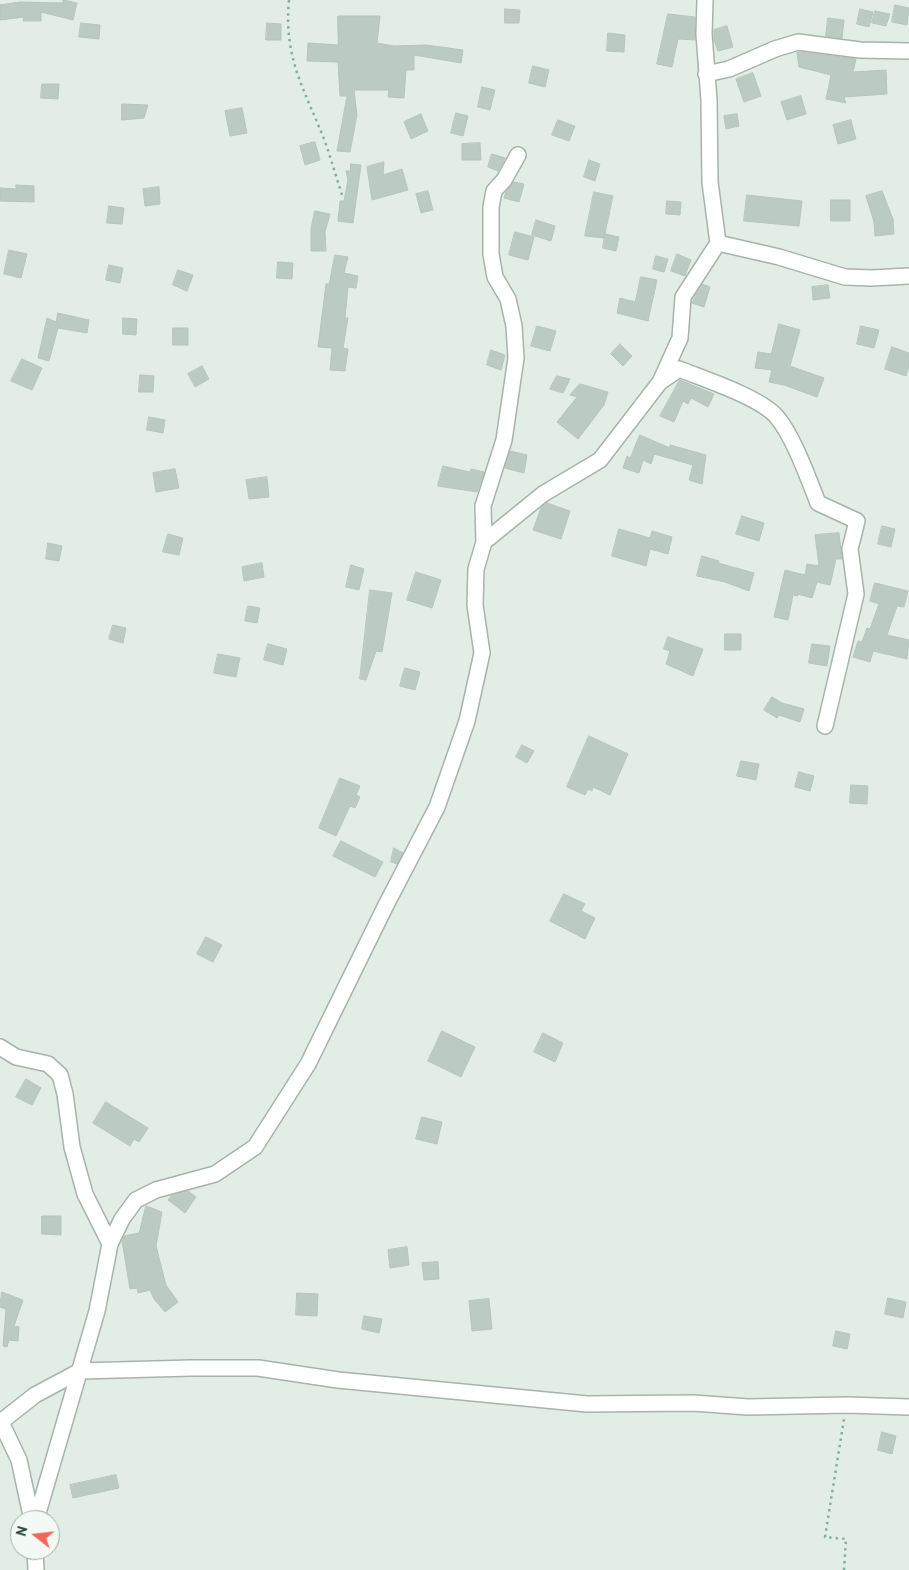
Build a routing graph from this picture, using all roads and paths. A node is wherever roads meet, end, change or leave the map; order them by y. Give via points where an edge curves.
1 (289, 0) edge
2 (705, 0) edge
3 (909, 51) edge
4 (706, 74) junction
5 (518, 155) dead end
6 (342, 195) dead end
7 (718, 243) junction
8 (909, 276) edge
9 (660, 382) junction
10 (484, 542) junction
11 (825, 726) dead end
12 (0, 1047) edge
13 (110, 1244) junction
14 (80, 1370) junction
15 (846, 1405) junction
16 (909, 1407) edge
17 (1, 1420) edge
18 (30, 1510) edge
19 (39, 1510) edge
20 (844, 1570) edge

1 - 6 path via 287,25 293,60
2 - 4 street
3 - 4 street via 860,50 798,42
4 - 7 street via 710,182
5 - 10 street via 494,191 491,207 491,254 495,277 508,299 516,358 504,440 483,506
7 - 8 street via 845,277
7 - 9 street via 683,297 680,338
9 - 10 street via 600,460 543,494
9 - 11 street via 679,369 758,403 776,416 788,436 818,503 857,521 850,549 856,594
10 - 13 street via 476,569 475,605 482,653 467,721 437,807 308,1064 255,1147 215,1174 156,1190 136,1200
12 - 13 street via 16,1057 48,1064 60,1075 85,1194
13 - 14 street via 97,1311
14 - 15 street via 258,1368 338,1380 587,1404
14 - 17 street via 35,1395
14 - 19 street
15 - 16 street
15 - 20 path via 825,1537 846,1539
17 - 18 street via 19,1460

